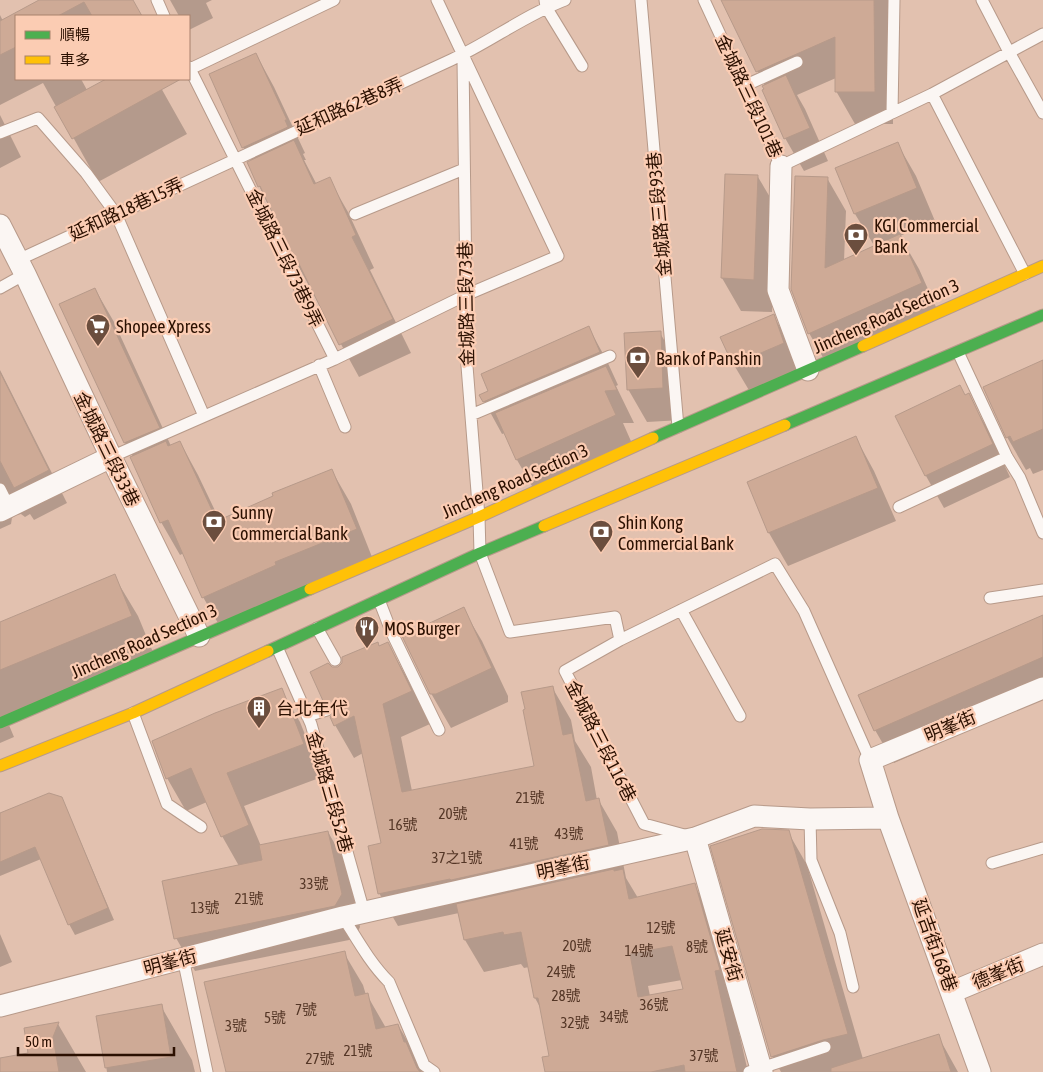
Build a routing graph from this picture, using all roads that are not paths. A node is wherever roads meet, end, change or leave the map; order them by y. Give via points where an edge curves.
1 (157, 0) edge
2 (334, 0) edge
3 (437, 0) edge
4 (565, 0) edge
5 (641, 0) edge
6 (704, 0) edge
7 (894, 0) edge
8 (982, 0) edge
9 (545, 4) edge
10 (164, 15) edge
11 (1043, 34) edge
12 (1009, 52) junction
13 (462, 54) junction
14 (796, 62) dead end
15 (582, 66) dead end
16 (190, 68) edge
17 (190, 70) edge
18 (744, 86) junction
19 (932, 94) junction
20 (892, 113) junction
21 (1043, 113) edge
22 (0, 133) edge
23 (235, 158) junction
24 (781, 166) junction
25 (464, 169) junction
26 (116, 214) junction
27 (355, 214) dead end
28 (0, 225) edge
29 (1043, 266) edge
30 (21, 267) junction
31 (1025, 274) junction
32 (0, 288) edge
33 (466, 294) junction
34 (1043, 315) edge
35 (958, 352) junction
36 (610, 356) dead end
37 (335, 359) junction
38 (319, 364) junction
39 (808, 370) junction
40 (471, 415) junction
41 (204, 416) junction
42 (345, 427) dead end
43 (678, 427) junction
44 (110, 457) junction
45 (1007, 457) junction
46 (3, 502) edge
47 (899, 507) dead end
48 (479, 517) junction
49 (1043, 533) edge
50 (480, 552) junction
51 (1043, 590) edge
52 (990, 598) dead end
53 (379, 600) junction
54 (681, 610) junction
55 (317, 628) junction
56 (199, 636) junction
57 (620, 640) junction
58 (277, 647) junction
59 (335, 660) dead end
60 (1043, 688) edge
61 (327, 710) dead end
62 (133, 713) junction
63 (307, 716) junction
64 (740, 716) dead end
65 (0, 723) edge
66 (439, 730) dead end
67 (870, 760) junction
68 (0, 766) edge
69 (888, 818) junction
70 (810, 819) junction
71 (201, 828) dead end
72 (695, 838) junction
73 (1043, 848) edge
74 (992, 863) dead end
75 (364, 912) junction
76 (342, 917) junction
77 (1043, 954) edge
78 (183, 958) junction
79 (852, 987) dead end
80 (952, 992) junction
81 (0, 1006) edge
82 (826, 1047) dead end
83 (757, 1071) edge
84 (208, 1072) edge
85 (434, 1072) edge
86 (980, 1072) edge

1 - 10 lane
2 - 16 lane
3 - 13 lane
4 - 9 lane, 延和路62巷8弄
5 - 43 lane, 金城路三段93巷
6 - 18 lane, 金城路三段101巷
7 - 20 lane
8 - 12 lane
9 - 13 lane, 延和路62巷8弄
9 - 15 lane
11 - 12 lane
12 - 19 lane
12 - 21 lane
13 - 23 lane, 延和路62巷8弄
13 - 25 lane, 金城路三段73巷
13 - 33 lane via 558,256
14 - 18 lane
17 - 23 lane, 金城路三段73巷9弄
18 - 24 lane, 金城路三段101巷
19 - 20 lane
19 - 31 lane
20 - 24 lane
22 - 26 lane via 38,118 86,173
23 - 26 lane, 延和路18巷15弄
23 - 37 lane, 金城路三段73巷9弄
24 - 39 street, 金城路三段101巷 via 778,290
25 - 27 lane
25 - 33 lane, 金城路三段73巷
26 - 30 lane, 延和路18巷15弄
26 - 41 lane
28 - 30 street, 金城路三段33巷
29 - 31 main road, Jincheng Road Section 3
30 - 32 lane, 延和路18巷15弄
30 - 44 street, 金城路三段33巷
31 - 39 main road, Jincheng Road Section 3
33 - 37 lane
33 - 40 lane, 金城路三段73巷
34 - 35 main road
35 - 45 lane
35 - 50 main road
36 - 40 lane
37 - 38 lane
38 - 41 lane
38 - 42 lane
39 - 43 main road, Jincheng Road Section 3
40 - 48 lane, 金城路三段73巷
41 - 44 lane
43 - 48 main road, Jincheng Road Section 3
44 - 46 street
44 - 56 street, 金城路三段33巷
45 - 47 lane
45 - 49 lane via 1020,478
48 - 50 lane, 金城路三段73巷
48 - 56 main road, Jincheng Road Section 3
50 - 53 main road
50 - 57 lane via 510,632 615,617
51 - 52 lane
53 - 55 main road
53 - 66 lane
54 - 57 lane
54 - 64 lane
54 - 67 lane via 775,564 804,610
55 - 58 main road
55 - 59 lane
56 - 65 main road, Jincheng Road Section 3
57 - 72 lane, 金城路三段116巷 via 565,671 644,824
58 - 62 main road
58 - 63 lane, 金城路三段52巷
60 - 67 street, 明峯街
61 - 63 lane
62 - 68 main road
62 - 71 lane via 167,804
63 - 75 lane, 金城路三段52巷
67 - 69 street
69 - 70 street, 明峯街
69 - 80 street, 延吉街168巷
70 - 72 street, 明峯街 via 754,816
70 - 79 lane via 811,860 840,933
72 - 75 street, 明峯街
72 - 83 street, 延安街
73 - 74 lane
75 - 76 street, 明峯街
76 - 78 street, 明峯街
76 - 85 lane via 379,973 389,982 424,1065
77 - 80 street, 德峯街
78 - 81 street, 明峯街
78 - 84 lane
80 - 86 street, 延吉街168巷
82 - 83 lane

